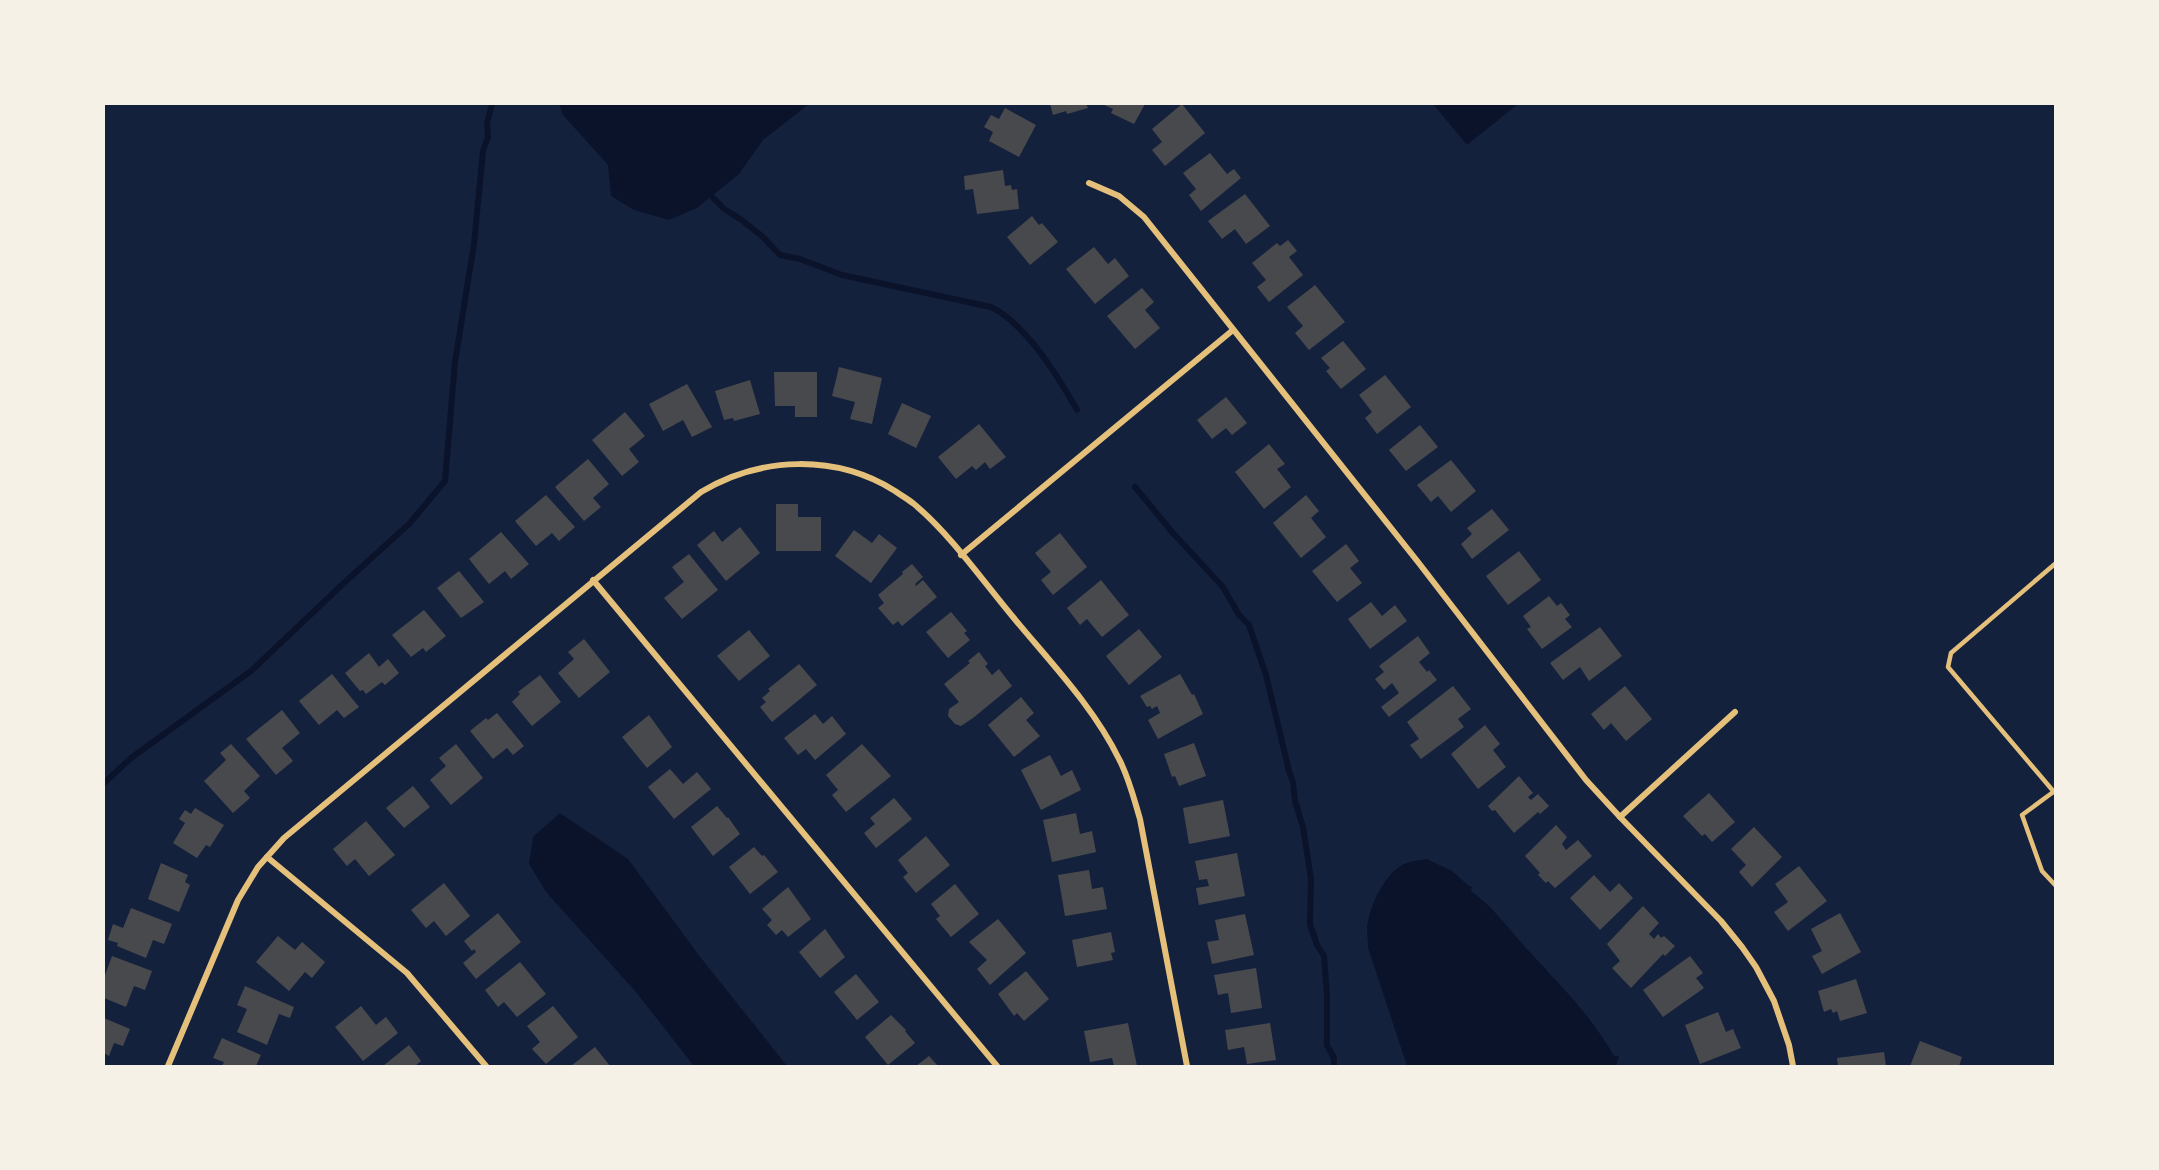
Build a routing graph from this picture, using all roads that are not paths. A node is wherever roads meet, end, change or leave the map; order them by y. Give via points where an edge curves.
1 (1089, 183) dead end
2 (1233, 330) junction
3 (961, 555) junction
4 (2055, 563) edge
5 (593, 580) junction
6 (1735, 712) dead end
7 (2055, 791) edge
8 (1620, 818) junction
9 (267, 857) junction
10 (2055, 886) edge
11 (168, 1066) edge
12 (486, 1066) edge
13 (997, 1066) edge
14 (1187, 1066) edge
15 (1793, 1066) edge

1 - 2 street via 1119,196 1144,217
2 - 3 street
2 - 8 street via 1586,780
3 - 5 street via 915,505 880,482 838,467 795,464 767,466 706,489
3 - 14 street via 1094,716 1121,761 1140,819
4 - 7 lane via 1951,653 1948,667
5 - 9 street via 300,824
5 - 13 street
6 - 8 street
7 - 10 lane via 2022,815 2042,871
8 - 15 street via 1721,921 1747,954 1780,1016
9 - 11 street via 238,900
9 - 12 street via 407,973

